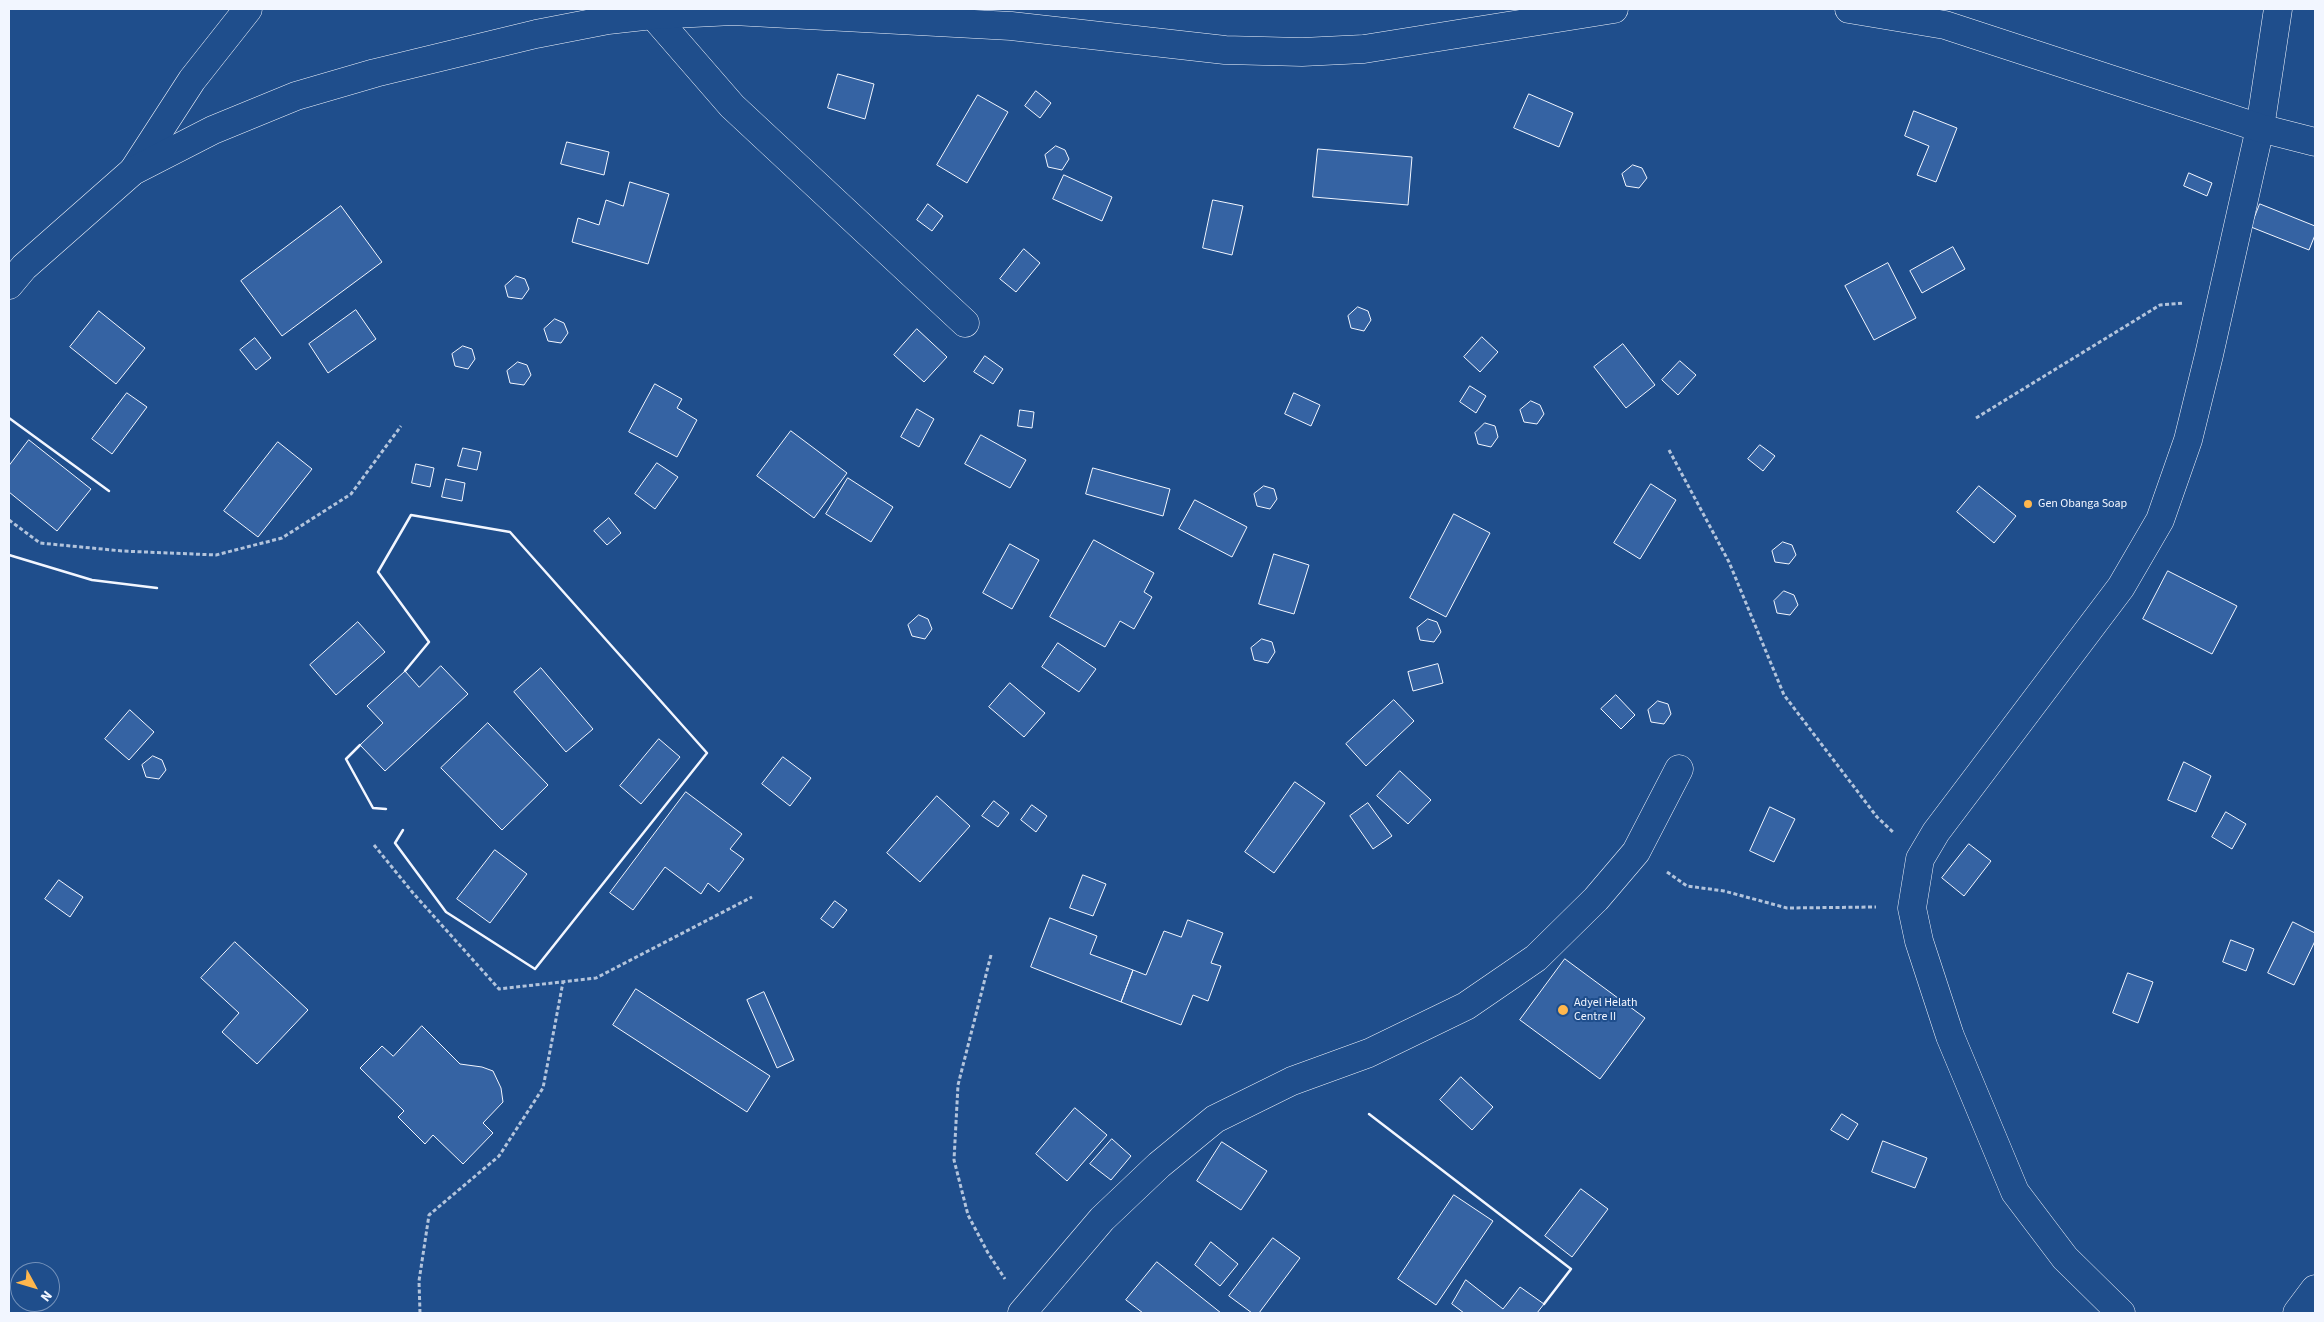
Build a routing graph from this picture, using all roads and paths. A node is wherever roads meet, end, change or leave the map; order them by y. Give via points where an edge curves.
1 (248, 9) edge
2 (1614, 9) edge
3 (1850, 9) edge
4 (2278, 9) edge
5 (653, 15) junction
6 (2260, 128) junction
7 (2315, 142) edge
8 (133, 171) junction
9 (9, 285) edge
10 (2220, 300) junction
11 (965, 324) dead end
12 (1976, 418) dead end
13 (401, 426) dead end
14 (1669, 450) dead end
15 (9, 520) edge
16 (1679, 769) dead end
17 (374, 845) dead end
18 (1636, 852) junction
19 (1920, 860) junction
20 (752, 897) dead end
21 (1912, 908) junction
22 (992, 955) dead end
23 (563, 982) junction
24 (2315, 1289) edge
25 (1023, 1311) edge
26 (420, 1313) edge
27 (2121, 1313) edge
28 (2297, 1313) edge

1 - 8 street via 192,80
2 - 5 street via 1364,49 1302,52 1226,50 1011,26 733,11
3 - 6 street via 1945,25
4 - 6 street
5 - 8 street via 536,34 296,96 213,130
5 - 11 street via 732,106
6 - 7 street
6 - 10 street
8 - 9 street via 24,267
10 - 12 path via 2160,305
10 - 19 street via 2188,440 2160,520 2121,587 1936,832
13 - 15 path via 351,494 282,538 216,555 40,543
14 - 19 path via 1729,562 1784,695 1877,817
16 - 18 street
17 - 23 path via 499,989
18 - 21 path via 1687,886 1724,891 1787,908
18 - 25 street via 1536,958 1466,1006 1369,1054 1292,1081 1215,1119 1159,1165 1102,1219
19 - 21 street
20 - 23 path via 596,978
21 - 27 street via 1918,941 1950,1036 2015,1192 2065,1258
22 - 25 path via 958,1085 954,1160 968,1215
23 - 26 path via 543,1088 499,1156 429,1215 419,1281
24 - 28 street

